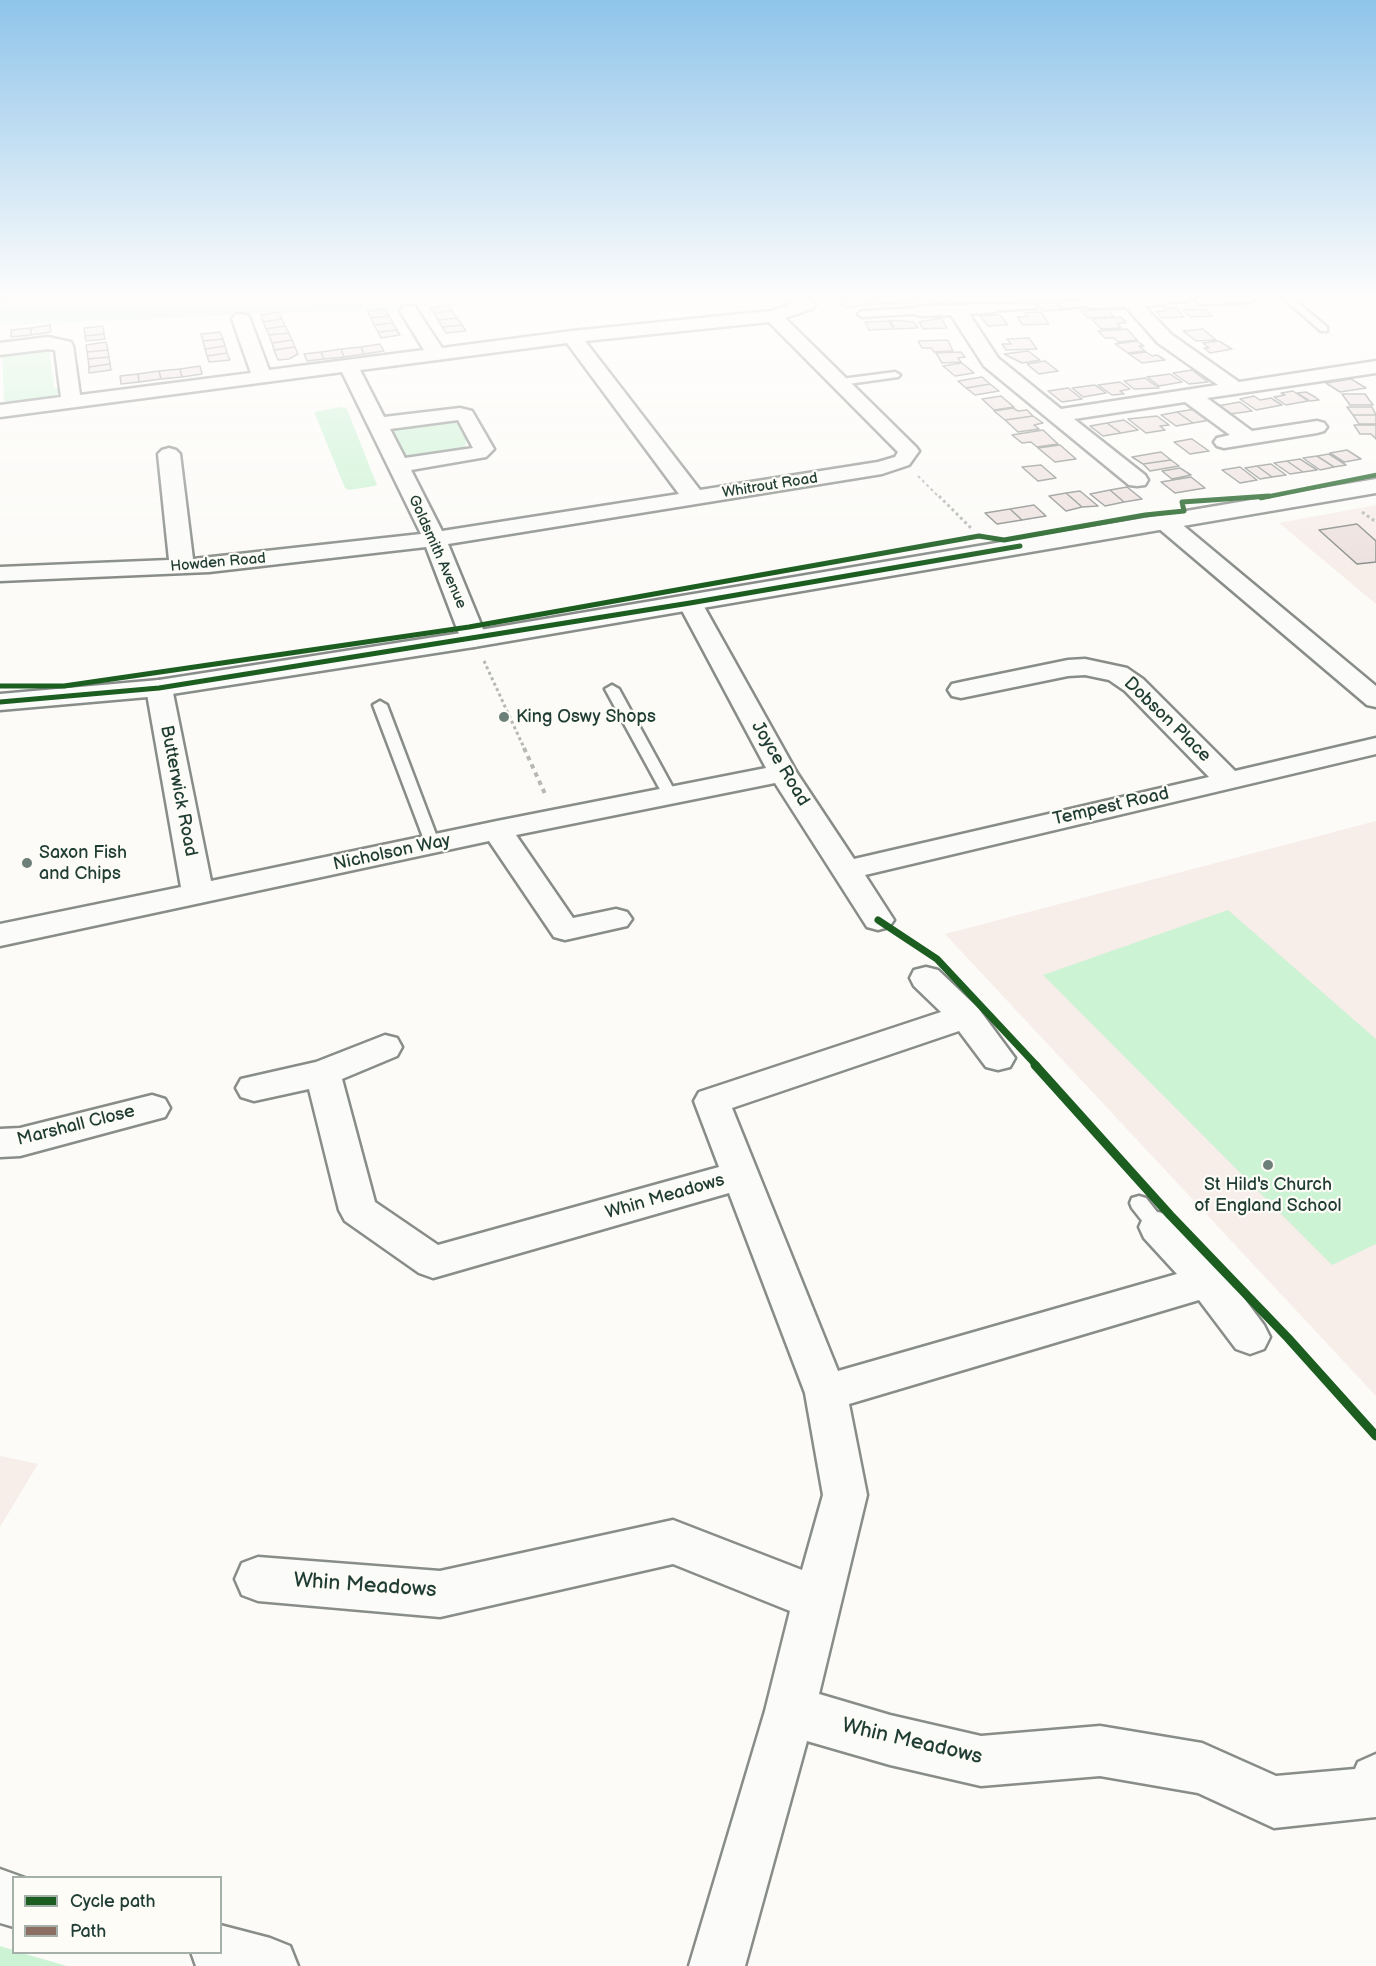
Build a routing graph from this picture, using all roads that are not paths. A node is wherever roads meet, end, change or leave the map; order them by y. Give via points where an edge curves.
1 (69, 389) edge
2 (173, 389) edge
3 (360, 389) edge
4 (611, 389) edge
5 (848, 389) edge
6 (1025, 389) edge
7 (1230, 389) edge
8 (1188, 395) junction
9 (71, 401) junction
10 (0, 411) edge
11 (1058, 415) junction
12 (377, 424) junction
13 (1317, 427) dead end
14 (1248, 438) junction
15 (1224, 442) dead end
16 (169, 454) dead end
17 (1114, 461) junction
18 (1087, 465) dead end
19 (398, 466) junction
20 (1137, 480) dead end
21 (1376, 486) edge
22 (694, 498) junction
23 (1165, 522) junction
24 (435, 539) junction
25 (182, 567) junction
26 (0, 574) edge
27 (690, 603) junction
28 (478, 647) junction
29 (159, 688) junction
30 (612, 689) dead end
31 (961, 690) dead end
32 (1376, 699) edge
33 (0, 702) edge
34 (380, 705) dead end
35 (1376, 746) edge
36 (783, 773) junction
37 (1227, 779) junction
38 (670, 795) junction
39 (497, 830) junction
40 (433, 845) junction
41 (847, 870) junction
42 (198, 894) junction
43 (616, 919) dead end
44 (878, 920) dead end
45 (0, 935) edge
46 (926, 978) dead end
47 (966, 1016) junction
48 (385, 1047) dead end
49 (998, 1058) dead end
50 (323, 1073) junction
51 (255, 1088) dead end
52 (152, 1108) dead end
53 (0, 1143) edge
54 (740, 1176) junction
55 (1148, 1215) dead end
56 (1208, 1281) junction
57 (1250, 1338) dead end
58 (826, 1393) junction
59 (258, 1579) dead end
60 (817, 1599) junction
61 (790, 1711) junction
62 (1375, 1789) edge
63 (222, 1954) edge
64 (270, 1966) edge
65 (717, 1966) edge

1 - 9 street
2 - 9 street
3 - 12 street, Goldsmith Avenue
4 - 22 street
5 - 22 street, Whitrout Road via 909,451 902,461 882,468
6 - 11 street
7 - 8 street
8 - 11 street
8 - 14 street
9 - 10 street
11 - 17 street
12 - 19 street, Goldsmith Avenue
12 - 19 street via 465,415 484,449
13 - 14 street
14 - 15 street
16 - 25 street
17 - 18 street
17 - 20 street
19 - 24 street, Goldsmith Avenue
21 - 23 street
22 - 24 street, Whitrout Road
23 - 27 street
23 - 32 street
24 - 25 street, Howden Road
24 - 28 street, Goldsmith Avenue
25 - 26 street, Howden Road
27 - 28 street
27 - 36 street, Joyce Road
28 - 29 street
29 - 33 street
29 - 42 street, Butterwick Road
30 - 38 lane
31 - 37 street, Dobson Place via 1068,668 1085,667 1118,674 1134,685
34 - 40 lane
35 - 37 street, Tempest Road
36 - 38 street, Nicholson Way
36 - 41 street, Joyce Road
37 - 41 street, Tempest Road
38 - 39 street, Nicholson Way
39 - 40 street, Nicholson Way
39 - 43 street via 565,930
40 - 42 street, Nicholson Way
41 - 44 street, Joyce Road
42 - 45 street, Nicholson Way
46 - 47 street
47 - 49 street
47 - 54 street, Whin Meadows via 712,1101
48 - 50 street
50 - 51 street
50 - 54 street, Whin Meadows via 358,1210 433,1262
52 - 53 street, Marshall Close via 20,1142
54 - 58 street, Whin Meadows
55 - 56 street
56 - 57 street
56 - 58 street
58 - 60 street, Whin Meadows via 845,1495
59 - 60 street, Whin Meadows via 440,1594 673,1542
60 - 61 street, Whin Meadows
61 - 62 street, Whin Meadows via 981,1761 1100,1751 1202,1768 1274,1802
61 - 65 street, Whin Meadows
63 - 64 street

